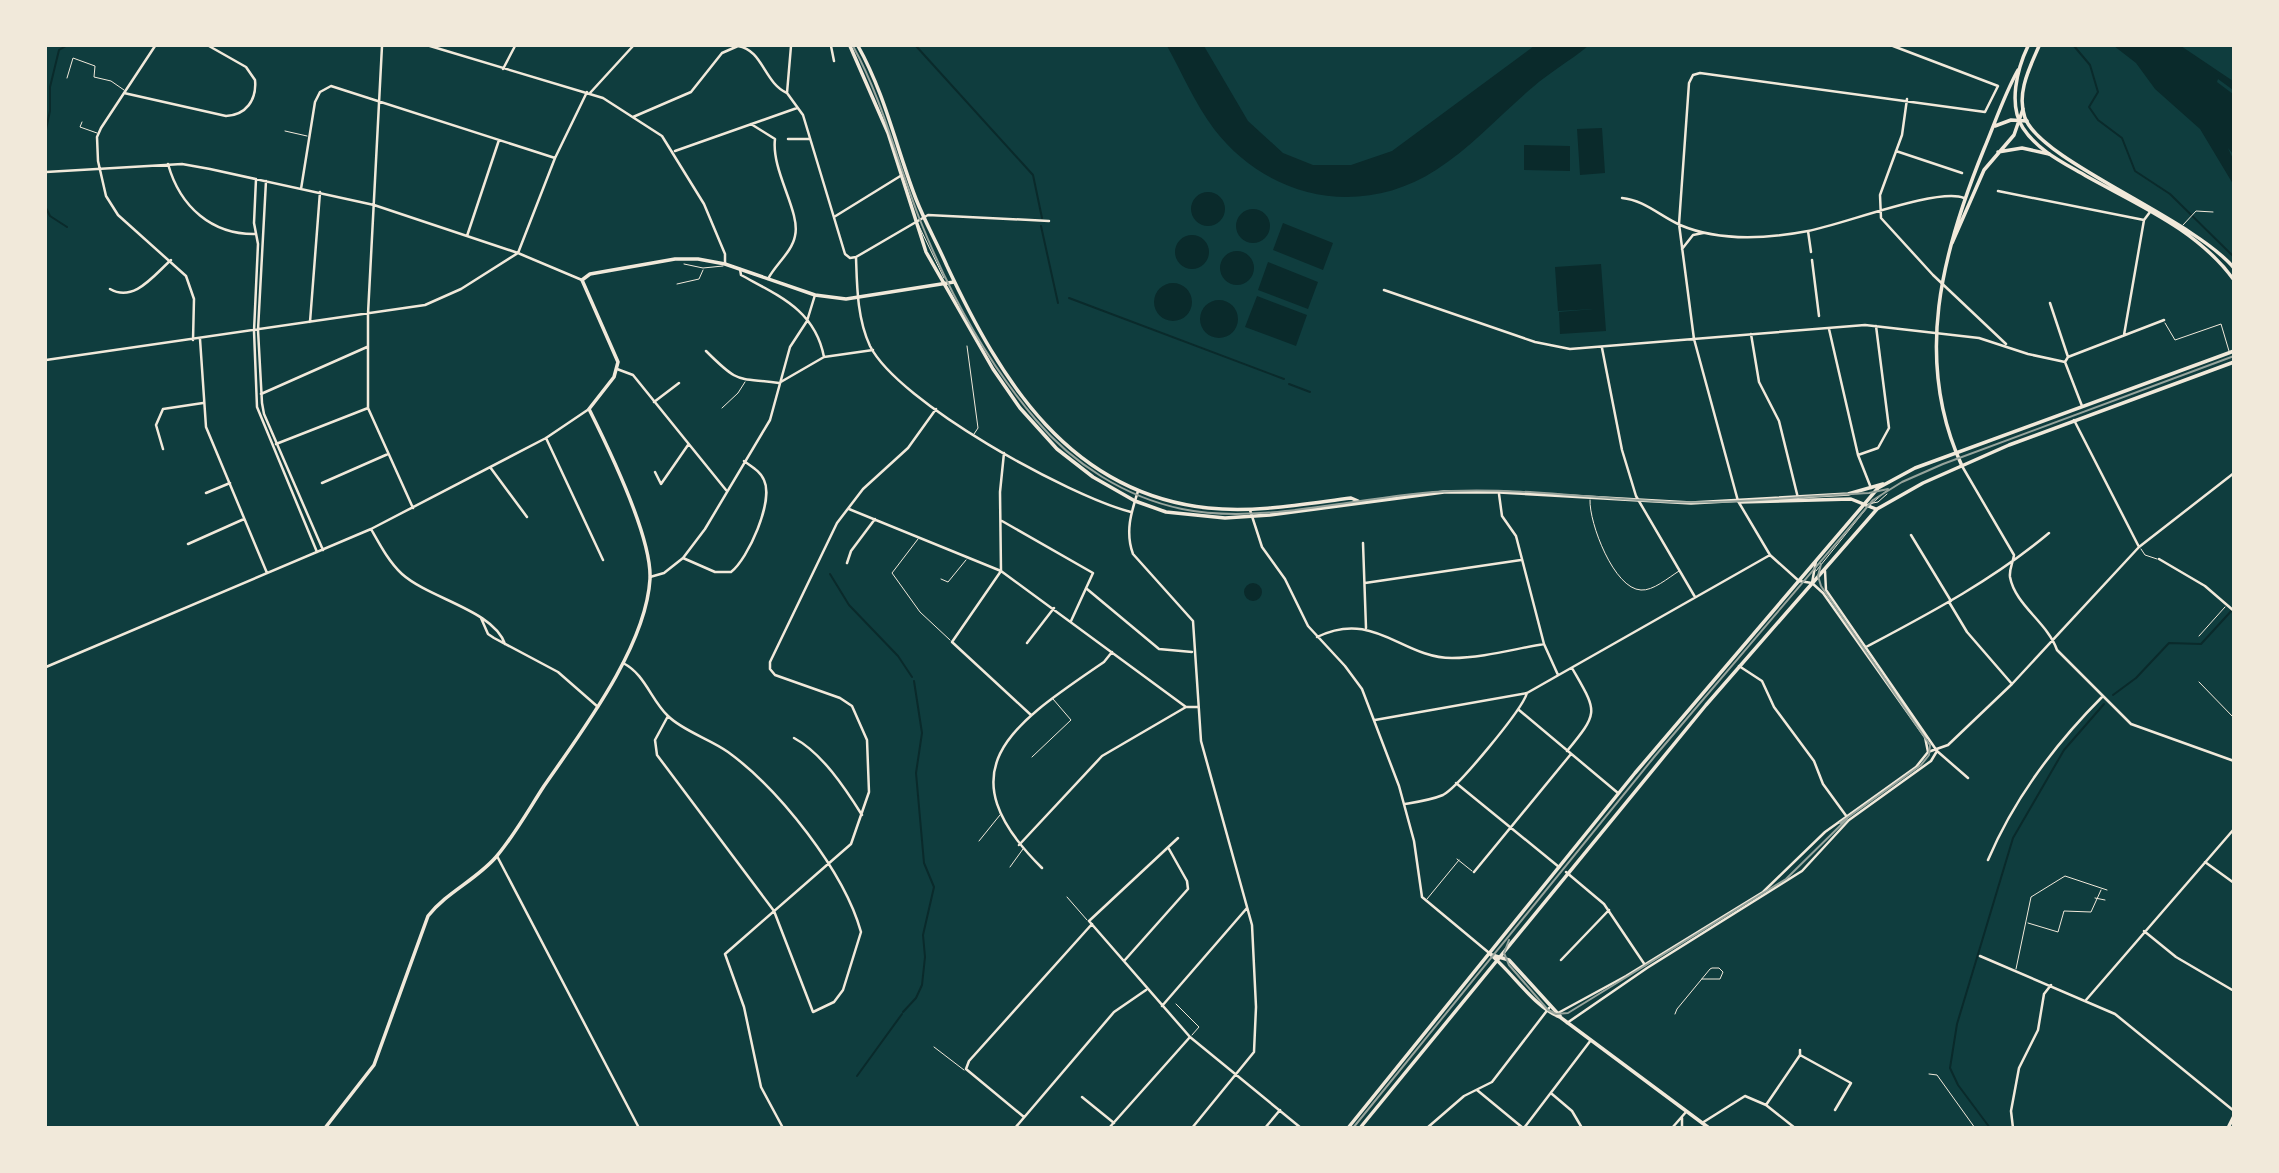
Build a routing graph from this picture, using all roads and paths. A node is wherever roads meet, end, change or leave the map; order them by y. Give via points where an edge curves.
1 (155, 46) edge
2 (209, 46) edge
3 (382, 46) edge
4 (430, 46) edge
5 (514, 46) edge
6 (633, 46) edge
7 (790, 46) edge
8 (831, 46) edge
9 (850, 46) edge
10 (858, 46) edge
11 (1893, 46) edge
12 (2028, 46) edge
13 (2039, 46) edge
14 (834, 61) dead end
15 (2019, 68) junction
16 (503, 69) junction
17 (67, 78) dead end
18 (125, 92) junction
19 (589, 92) junction
20 (787, 93) junction
21 (1907, 99) junction
22 (380, 101) junction
23 (2023, 107) junction
24 (797, 108) junction
25 (634, 117) junction
26 (2020, 120) junction
27 (82, 121) dead end
28 (2026, 121) junction
29 (751, 124) junction
30 (1994, 127) junction
31 (285, 131) dead end
32 (99, 134) junction
33 (309, 137) junction
34 (788, 139) dead end
35 (810, 139) junction
36 (499, 140) junction
37 (675, 151) junction
38 (1896, 151) junction
39 (1996, 153) junction
40 (2051, 155) junction
41 (555, 158) junction
42 (168, 164) junction
43 (101, 168) junction
44 (46, 172) edge
45 (1962, 173) dead end
46 (902, 176) junction
47 (256, 179) junction
48 (266, 181) junction
49 (301, 189) junction
50 (1998, 191) dead end
51 (320, 192) junction
52 (1622, 198) dead end
53 (1964, 198) junction
54 (374, 205) junction
55 (2151, 210) junction
56 (2213, 212) dead end
57 (1880, 213) junction
58 (834, 217) junction
59 (923, 217) junction
60 (1049, 220) dead end
61 (2144, 220) junction
62 (916, 222) junction
63 (1679, 224) junction
64 (2183, 225) junction
65 (1808, 231) junction
66 (1704, 233) junction
67 (256, 234) junction
68 (467, 236) junction
69 (1951, 244) junction
70 (1680, 252) junction
71 (1811, 252) dead end
72 (518, 253) junction
73 (856, 257) junction
74 (171, 260) junction
75 (1812, 260) dead end
76 (684, 264) dead end
77 (725, 264) junction
78 (703, 268) junction
79 (2234, 268) edge
80 (740, 269) junction
81 (768, 279) junction
82 (582, 280) junction
83 (2234, 280) edge
84 (954, 282) junction
85 (677, 284) dead end
86 (942, 284) junction
87 (1942, 284) junction
88 (110, 289) dead end
89 (1384, 290) dead end
90 (815, 295) junction
91 (857, 297) junction
92 (2050, 303) dead end
93 (368, 314) junction
94 (1819, 316) dead end
95 (2164, 320) joint
96 (807, 321) junction
97 (310, 322) junction
98 (1820, 324) dead end
99 (1876, 326) junction
100 (1821, 329) junction
101 (1829, 329) junction
102 (256, 330) junction
103 (1936, 333) junction
104 (1751, 334) junction
105 (2124, 335) junction
106 (200, 339) junction
107 (1694, 339) junction
108 (192, 340) junction
109 (967, 346) dead end
110 (1602, 346) junction
111 (2009, 346) junction
112 (368, 347) junction
113 (873, 350) junction
114 (706, 351) dead end
115 (2232, 352) edge
116 (824, 357) junction
117 (2068, 357) junction
118 (46, 360) edge
119 (2064, 362) junction
120 (2234, 362) edge
121 (617, 369) junction
122 (745, 382) junction
123 (679, 383) dead end
124 (779, 383) junction
125 (261, 394) junction
126 (654, 402) junction
127 (202, 403) junction
128 (2082, 406) junction
129 (368, 408) junction
130 (722, 408) dead end
131 (589, 409) junction
132 (936, 409) junction
133 (2074, 420) junction
134 (974, 434) junction
135 (546, 438) junction
136 (276, 444) junction
137 (688, 445) junction
138 (163, 449) dead end
139 (1004, 453) junction
140 (1956, 453) junction
141 (388, 454) junction
142 (1858, 455) junction
143 (744, 461) junction
144 (1962, 466) junction
145 (490, 467) junction
146 (655, 472) dead end
147 (2234, 473) edge
148 (230, 483) junction
149 (321, 483) dead end
150 (1883, 484) junction
151 (1871, 488) junction
152 (1878, 488) junction
153 (727, 491) junction
154 (1138, 491) junction
155 (1499, 492) junction
156 (206, 493) dead end
157 (1590, 498) junction
158 (1798, 499) junction
159 (1135, 501) junction
160 (1360, 501) junction
161 (1638, 501) junction
162 (1738, 501) junction
163 (1865, 505) junction
164 (413, 508) junction
165 (849, 509) junction
166 (1877, 509) junction
167 (1250, 510) junction
168 (1131, 512) junction
169 (527, 517) dead end
170 (1251, 517) junction
171 (244, 519) junction
172 (875, 519) junction
173 (1000, 520) junction
174 (371, 529) junction
175 (2049, 533) dead end
176 (1911, 535) dead end
177 (919, 537) junction
178 (1363, 543) dead end
179 (188, 544) dead end
180 (2139, 547) junction
181 (323, 551) junction
182 (317, 553) junction
183 (1770, 555) junction
184 (1830, 555) junction
185 (683, 558) junction
186 (967, 558) junction
187 (2159, 559) joint
188 (603, 560) dead end
189 (1521, 560) junction
190 (1816, 561) junction
191 (847, 563) dead end
192 (2012, 564) junction
193 (1825, 567) junction
194 (1000, 571) junction
195 (1679, 571) junction
196 (267, 573) junction
197 (1813, 575) junction
198 (650, 577) junction
199 (941, 579) dead end
200 (1800, 581) junction
201 (1365, 583) junction
202 (1812, 583) junction
203 (1087, 589) junction
204 (1695, 597) junction
205 (1950, 601) junction
206 (1054, 608) junction
207 (2230, 608) edge
208 (480, 618) junction
209 (1071, 621) junction
210 (1366, 628) junction
211 (2199, 636) dead end
212 (1317, 637) junction
213 (2054, 640) junction
214 (952, 642) junction
215 (505, 643) junction
216 (1027, 643) dead end
217 (1544, 644) junction
218 (1866, 647) junction
219 (1112, 652) junction
220 (1192, 652) junction
221 (622, 662) junction
222 (1739, 666) junction
223 (46, 667) edge
224 (1572, 668) junction
225 (1558, 675) junction
226 (2199, 682) dead end
227 (2012, 684) junction
228 (1527, 694) junction
229 (2103, 696) junction
230 (1052, 698) junction
231 (598, 707) junction
232 (1186, 707) junction
233 (1197, 708) junction
234 (1519, 710) junction
235 (1031, 715) junction
236 (668, 716) junction
237 (2234, 718) edge
238 (1375, 720) junction
239 (794, 738) dead end
240 (1567, 751) junction
241 (1937, 751) junction
242 (1928, 752) junction
243 (1572, 754) junction
244 (1032, 757) dead end
245 (2234, 761) edge
246 (1968, 778) dead end
247 (1457, 783) junction
248 (1619, 793) junction
249 (1404, 804) junction
250 (862, 815) junction
251 (1000, 816) junction
252 (1846, 816) junction
253 (1849, 820) junction
254 (1510, 828) junction
255 (2234, 829) edge
256 (1178, 838) dead end
257 (979, 841) dead end
258 (1019, 845) junction
259 (1023, 849) junction
260 (1169, 849) junction
261 (497, 856) junction
262 (1989, 860) dead end
263 (2205, 862) junction
264 (828, 866) junction
265 (1010, 867) dead end
266 (1559, 867) junction
267 (1042, 868) dead end
268 (1566, 872) junction
269 (1474, 873) joint
270 (2234, 883) edge
271 (2101, 888) junction
272 (2107, 890) dead end
273 (1067, 897) dead end
274 (2095, 898) dead end
275 (2099, 898) junction
276 (2105, 900) dead end
277 (1426, 901) junction
278 (1247, 908) junction
279 (1609, 910) junction
280 (774, 911) junction
281 (2027, 922) junction
282 (1091, 923) junction
283 (2144, 932) junction
284 (1507, 948) junction
285 (1490, 954) junction
286 (1980, 956) dead end
287 (1500, 959) junction
288 (1509, 960) junction
289 (1561, 960) dead end
290 (1124, 961) junction
291 (1646, 966) junction
292 (2016, 969) junction
293 (1702, 979) junction
294 (2051, 985) junction
295 (1146, 989) junction
296 (2234, 991) edge
297 (2086, 1000) junction
298 (1176, 1004) dead end
299 (1162, 1006) junction
300 (1548, 1009) junction
301 (1675, 1014) dead end
302 (1559, 1015) junction
303 (1567, 1023) junction
304 (1190, 1037) junction
305 (1591, 1040) junction
306 (934, 1047) dead end
307 (1800, 1050) dead end
308 (1800, 1055) junction
309 (966, 1069) junction
310 (1238, 1073) junction
311 (1929, 1074) dead end
312 (1477, 1090) junction
313 (1552, 1093) junction
314 (1083, 1097) dead end
315 (1766, 1105) junction
316 (1280, 1110) junction
317 (1835, 1110) dead end
318 (1686, 1111) junction
319 (2234, 1113) edge
320 (1024, 1117) junction
321 (1682, 1118) junction
322 (1114, 1123) junction
323 (1702, 1123) junction
324 (325, 1128) edge
325 (639, 1128) edge
326 (783, 1128) edge
327 (1015, 1128) edge
328 (1110, 1128) edge
329 (1192, 1128) edge
330 (1265, 1128) edge
331 (1301, 1128) edge
332 (1348, 1128) edge
333 (1360, 1128) edge
334 (1427, 1128) edge
335 (1524, 1128) edge
336 (1582, 1128) edge
337 (1672, 1128) edge
338 (1682, 1128) edge
339 (1709, 1128) edge
340 (1795, 1128) edge
341 (1975, 1128) edge
342 (2012, 1128) edge
343 (2228, 1128) edge

1 - 18 street
2 - 18 street via 246,67 255,80 253,99 240,113 226,116
3 - 22 street
4 - 16 street
5 - 16 street
6 - 19 street
7 - 20 street
8 - 14 street
9 - 46 main road
10 - 59 main road via 878,88
11 - 21 street via 1998,86 1985,112
12 - 15 main road
13 - 23 main road via 2026,75
15 - 26 main road via 2016,103
15 - 30 main road
16 - 19 street
17 - 18 lane via 73,58 95,66 94,77 111,81
18 - 32 street
19 - 25 street
19 - 41 street
20 - 24 street
20 - 25 street via 771,83 755,54 738,46 722,53 691,92
21 - 38 street
21 - 63 street via 1693,75
22 - 33 street via 337,86 325,88 315,102
22 - 36 street
22 - 54 street
23 - 26 main road
23 - 28 main road
24 - 29 street
24 - 35 street
25 - 37 street
26 - 28 main road
26 - 30 main road via 2006,120
26 - 39 main road via 2012,137
26 - 40 main road via 2033,140
27 - 32 lane via 80,127
28 - 55 main road via 2061,153
29 - 37 street
29 - 81 street via 774,137 774,156 796,233
30 - 53 main road
31 - 33 lane
32 - 43 street
33 - 49 street
34 - 35 street
35 - 58 street
36 - 41 street
36 - 68 street
37 - 77 street via 704,204
38 - 45 street
38 - 57 street via 1880,195
39 - 40 main road via 2022,148
39 - 69 main road
40 - 55 main road
41 - 72 street
42 - 43 street
42 - 47 street
42 - 67 street via 180,194 204,220 233,232
43 - 44 street
43 - 74 street via 106,196 118,215
46 - 58 street
46 - 62 main road
47 - 48 street
47 - 67 street
48 - 49 street
48 - 102 street
49 - 51 street
50 - 61 street
51 - 54 street
51 - 97 street
52 - 63 street
53 - 57 street via 1952,194
53 - 69 main road
54 - 68 street
54 - 93 street
55 - 61 street
55 - 64 main road
55 - 83 main road via 2199,243
56 - 64 lane via 2194,212
57 - 65 street
57 - 87 street
58 - 73 street via 845,254
59 - 60 street
59 - 62 street
59 - 84 main road
61 - 105 street
62 - 73 street
62 - 86 main road
62 - 86 lane via 945,276
63 - 66 street
63 - 70 street
64 - 79 main road
65 - 66 street via 1754,237
65 - 71 street
66 - 70 street via 1693,235
67 - 102 street
68 - 72 street
69 - 87 main road
70 - 107 street
72 - 82 street
72 - 93 street via 434,302
73 - 91 street
74 - 88 street via 132,292 123,295
74 - 108 street via 192,290
75 - 94 street
76 - 78 lane
77 - 78 lane
77 - 80 main road
77 - 82 main road via 675,259 590,274
78 - 85 lane via 699,279
80 - 81 main road
80 - 96 street via 741,275 780,294
81 - 90 main road
82 - 121 main road via 617,352
84 - 86 main road
84 - 154 main road via 991,352 1039,420 1094,468
86 - 91 main road
86 - 159 main road via 1032,423 1077,466
87 - 103 main road
87 - 111 street
89 - 110 street via 1535,342 1570,349
90 - 91 main road
90 - 96 street
91 - 113 street
92 - 117 street
93 - 97 street
93 - 112 street
95 - 105 street
95 - 115 lane via 2175,340 2221,324
96 - 116 street via 821,340
96 - 124 street via 795,336
97 - 102 street
98 - 100 street
99 - 101 street
99 - 103 street
99 - 142 street via 1889,428 1878,448
100 - 101 street
100 - 104 street
101 - 142 street
102 - 106 street
102 - 125 street
102 - 182 street via 257,407
103 - 111 street
103 - 140 main road via 1936,374
104 - 107 street
104 - 158 street via 1759,383 1779,421
105 - 117 street
106 - 108 street
106 - 127 street
107 - 110 street
107 - 162 street
108 - 118 street
109 - 134 lane via 978,428
110 - 161 street via 1622,450
111 - 119 street
112 - 125 street
112 - 129 street
113 - 116 street
113 - 132 street
114 - 122 street
115 - 128 main road
116 - 124 street
117 - 119 street
119 - 128 street
120 - 133 main road
121 - 126 street via 633,375
121 - 131 main road
122 - 124 street
122 - 130 lane
123 - 126 street
124 - 143 street via 774,411
125 - 136 street
126 - 137 street
127 - 138 street via 163,409 156,425
127 - 148 street via 206,427
128 - 140 main road
129 - 136 street
129 - 141 street
131 - 135 street
131 - 198 main road via 631,504
132 - 134 street
132 - 165 street via 908,448 863,489
133 - 144 main road
133 - 180 street
134 - 139 street
135 - 145 street
135 - 188 street
136 - 181 street
137 - 146 street via 661,484
137 - 153 street
139 - 168 street via 1087,498
139 - 173 street
140 - 144 main road
140 - 150 main road
141 - 149 street
141 - 164 street
142 - 151 street
143 - 153 street
143 - 185 street via 758,470 767,496 756,531 737,566 731,572 715,572
144 - 166 main road
144 - 192 street via 2014,555
145 - 164 street
145 - 169 street
147 - 180 street
148 - 156 street
148 - 171 street
150 - 151 main road
150 - 152 main road
151 - 152 lane
151 - 158 main road
152 - 163 main road
152 - 163 lane via 1886,491
153 - 185 street
154 - 159 street
154 - 167 main road via 1191,506
155 - 157 main road
155 - 160 main road via 1444,492
155 - 189 street via 1502,516 1516,536
157 - 161 main road
157 - 195 lane via 1597,538 1627,584 1638,591 1648,590
158 - 162 main road
158 - 163 main road via 1851,499
159 - 168 street
159 - 170 main road via 1182,515
160 - 167 main road via 1351,498
160 - 170 main road via 1351,506
161 - 162 main road
161 - 195 street
162 - 183 street
163 - 166 main road
163 - 184 lane
163 - 190 main road
164 - 174 street
165 - 172 street
165 - 250 street via 837,523 800,596 769,669 852,706 867,740 870,763
166 - 193 main road
167 - 170 street
168 - 220 street via 1128,537 1133,554 1191,617
170 - 212 street via 1262,547
171 - 179 street
171 - 196 street
172 - 177 street
172 - 191 street
173 - 194 street
173 - 203 street via 1089,570 1093,576
174 - 181 street
174 - 208 street via 401,573 429,593
175 - 192 street
176 - 205 street
177 - 186 street
177 - 214 lane via 892,573 920,612
178 - 201 street
180 - 187 lane via 2145,555
180 - 213 street
181 - 182 street
182 - 196 street
183 - 200 street
183 - 204 street
184 - 193 lane
184 - 197 lane
185 - 198 street via 664,573
186 - 194 street
186 - 199 lane via 948,582
187 - 207 street via 2205,586
189 - 201 street
189 - 217 street
190 - 197 street
190 - 200 main road
192 - 205 street
192 - 213 street via 2013,586
193 - 202 main road
193 - 218 street via 1826,590
194 - 206 street
194 - 214 street
195 - 204 street
196 - 223 street
197 - 202 street
198 - 221 main road via 642,615
200 - 202 street
200 - 248 main road
201 - 210 street
202 - 222 main road
202 - 242 street via 1925,737
203 - 209 street
203 - 220 street via 1159,649
204 - 224 street
205 - 218 street
205 - 227 street via 1967,632
206 - 209 street
206 - 216 street
207 - 211 lane
208 - 215 street via 495,626
208 - 215 street via 488,634
209 - 219 street
210 - 212 street
210 - 217 street via 1452,658
212 - 238 street via 1357,681
213 - 227 street
213 - 229 street via 2057,650
214 - 235 street
215 - 231 street via 558,672
217 - 225 street
218 - 241 street
219 - 230 street
219 - 232 street
220 - 233 street
221 - 231 main road
221 - 236 street via 636,671
222 - 252 street via 1762,681 1774,707 1814,761 1823,784
222 - 268 main road
224 - 225 street
224 - 240 street via 1593,712
225 - 228 street
226 - 237 lane
227 - 241 street
228 - 234 street
228 - 238 street
229 - 245 street via 2136,726
229 - 262 street via 2059,743
230 - 235 street
230 - 244 lane via 1071,720
231 - 261 main road
232 - 233 street
232 - 258 street via 1102,756
233 - 278 street via 1208,775
234 - 240 street
234 - 247 street
235 - 251 street via 1002,747 996,762 993,786
236 - 264 street via 727,751 756,775 807,833
236 - 280 street via 655,740 657,755
238 - 249 street
239 - 250 street via 829,770
240 - 243 street
241 - 242 street
241 - 246 street
241 - 253 street via 1931,761
242 - 252 street via 1916,767
243 - 248 street
243 - 254 street
247 - 249 street via 1442,795
247 - 254 street
248 - 266 main road
249 - 277 street via 1420,893
250 - 264 street via 851,844
251 - 257 lane
251 - 258 street
252 - 253 street
252 - 291 street via 1763,892
253 - 291 street via 1802,871
254 - 266 street
254 - 269 street
255 - 263 street
256 - 260 street
258 - 259 street
259 - 265 lane
259 - 267 street
260 - 282 street via 1142,868
260 - 290 street via 1188,889
261 - 324 main road via 440,901 429,916 374,1065
261 - 325 street
263 - 270 street
263 - 283 street
264 - 280 street
264 - 280 street via 855,915 860,940 843,990 834,1002 813,1012
266 - 285 main road
268 - 279 street
268 - 284 main road
269 - 277 lane via 1458,860
271 - 272 lane
271 - 275 lane
271 - 281 lane via 2065,876 2031,897
273 - 282 lane
274 - 275 lane
275 - 276 lane
275 - 281 lane via 2091,912 2064,911 2058,932
277 - 285 street
278 - 299 street
278 - 310 street via 1253,934 1254,1052
279 - 289 street
279 - 291 street
280 - 326 street via 725,954 744,1007 761,1087
281 - 292 lane
282 - 290 street
282 - 309 street
283 - 296 street
283 - 297 street
284 - 287 main road
284 - 288 main road
285 - 287 main road
285 - 332 main road
286 - 292 street
287 - 288 main road
287 - 300 main road
287 - 333 main road
288 - 300 main road
290 - 295 street
291 - 302 street
291 - 303 street
292 - 294 street
293 - 293 lane via 1714,967 1723,972 1720,979
293 - 301 lane
294 - 297 street
294 - 342 street via 2044,995 2038,1030 2019,1068
295 - 299 street
295 - 320 street via 1115,1012
297 - 319 street via 2132,1026
298 - 304 lane via 1199,1027
299 - 304 street
300 - 302 main road
300 - 312 street via 1492,1083
302 - 303 main road
303 - 305 main road
304 - 310 street
304 - 322 street
305 - 313 street
305 - 318 main road
306 - 309 lane
307 - 308 street
308 - 315 street
308 - 317 street via 1851,1083
309 - 320 street
310 - 316 street
310 - 329 street
311 - 341 lane via 1937,1074
312 - 334 street
312 - 335 street
313 - 335 street
313 - 336 street
314 - 322 street
315 - 323 street via 1745,1096
315 - 340 street
316 - 330 street
316 - 331 street
318 - 321 street
318 - 323 main road
319 - 343 main road
320 - 327 street
321 - 337 street
321 - 338 street
322 - 328 street
323 - 339 main road

